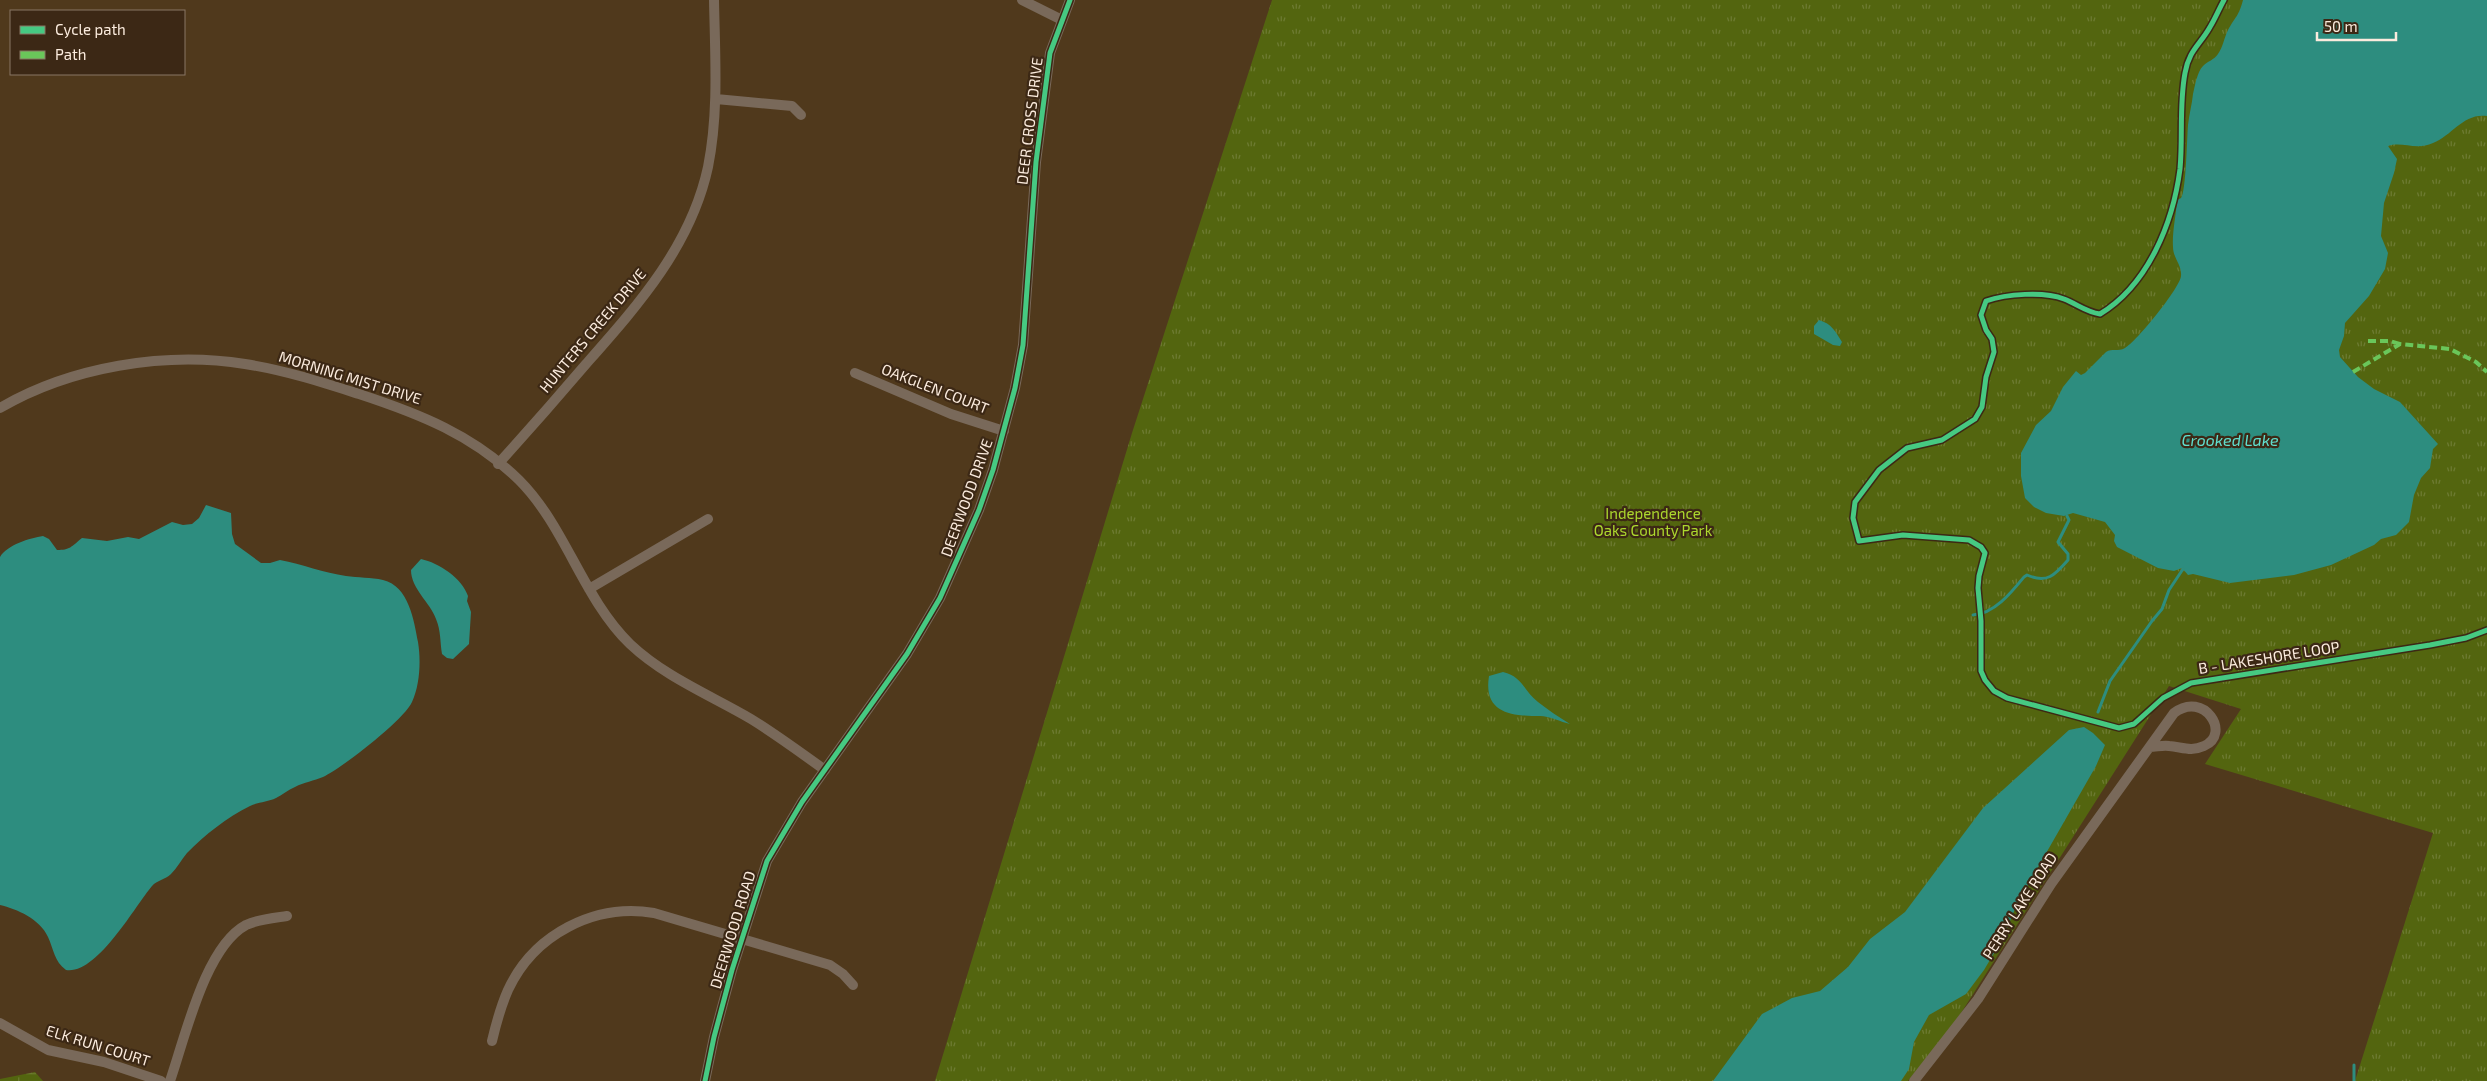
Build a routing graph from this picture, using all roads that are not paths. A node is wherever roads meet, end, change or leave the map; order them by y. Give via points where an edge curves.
1 (714, 0) edge
2 (1022, 0) edge
3 (1070, 0) edge
4 (1062, 20) junction
5 (716, 99) junction
6 (801, 115) dead end
7 (1033, 228) joint
8 (855, 373) dead end
9 (0, 408) edge
10 (1004, 431) junction
11 (498, 464) junction
12 (708, 520) dead end
13 (589, 589) junction
14 (2150, 747) junction
15 (825, 770) junction
16 (287, 916) dead end
17 (742, 938) junction
18 (853, 985) dead end
19 (0, 1023) edge
20 (492, 1041) dead end
21 (161, 1081) edge
22 (170, 1081) edge
23 (705, 1081) edge
24 (1914, 1081) edge

1 - 5 street, HUNTERS CREEK DRIVE
2 - 4 street
3 - 4 street
4 - 7 street, DEER CROSS DRIVE via 1050,52 1036,162
5 - 6 street via 792,106
5 - 11 street, HUNTERS CREEK DRIVE via 708,165 693,217 678,247 622,324
7 - 10 street, DEERWOOD DRIVE via 1023,344
8 - 10 street, OAKGLEN COURT via 951,414
9 - 11 street, MORNING MIST DRIVE via 58,383 123,366 205,360 242,364 303,376 413,412 452,430
10 - 15 street, DEERWOOD DRIVE via 979,510 940,598 907,654
11 - 13 street, MORNING MIST DRIVE via 519,481 547,518
12 - 13 street
13 - 15 street via 628,642 650,661 752,720
14 - 14 street, PERRY LAKE ROAD via 2188,750 2206,746 2214,736 2216,724 2211,714 2198,707 2181,708
14 - 24 street, PERRY LAKE ROAD via 2050,884 1978,999
15 - 17 street, DEERWOOD ROAD via 767,861
16 - 22 street via 262,919 245,926 228,939 205,980
17 - 18 street via 830,965
17 - 20 street via 638,910 593,916 568,926 546,941 520,970 504,999
17 - 23 street, DEERWOOD ROAD via 714,1036
19 - 21 street, ELK RUN COURT via 48,1050 104,1062

